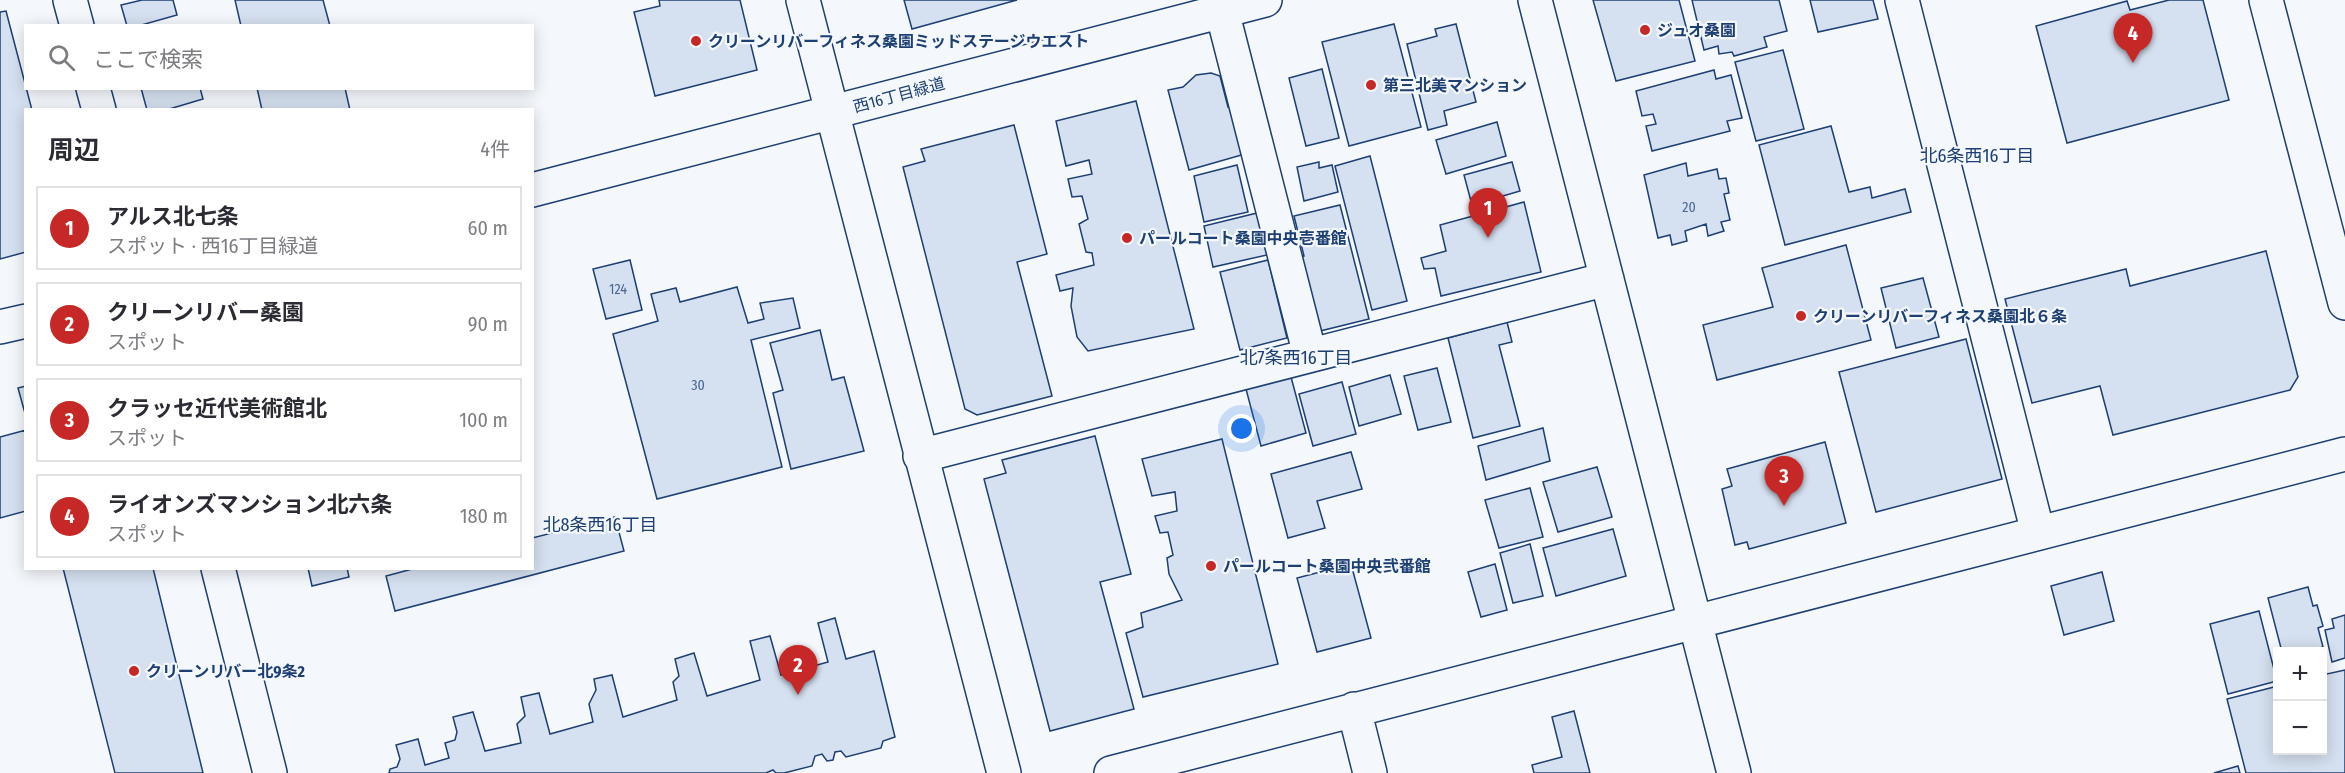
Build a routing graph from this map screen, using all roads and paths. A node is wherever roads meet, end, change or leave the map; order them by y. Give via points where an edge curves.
1 (70, 0) edge
2 (803, 0) edge
3 (1264, 0) edge
4 (1535, 0) edge
5 (1902, 0) edge
6 (2266, 0) edge
7 (1222, 11) junction
8 (76, 24) edge
9 (94, 90) edge
10 (98, 108) edge
11 (833, 112) junction
12 (534, 189) edge
13 (1607, 279) junction
14 (2345, 303) edge
15 (24, 321) edge
16 (0, 327) edge
17 (1310, 355) junction
18 (2345, 454) edge
19 (920, 456) junction
20 (2038, 533) junction
21 (219, 570) edge
22 (1694, 621) junction
23 (1354, 709) junction
24 (270, 773) edge
25 (1004, 773) edge
26 (1111, 773) edge
27 (1370, 773) edge
28 (1734, 773) edge

1 - 8 street
2 - 11 street
3 - 7 street, 西16丁目緑道
4 - 13 street
5 - 20 street
6 - 14 street
7 - 11 street, 西16丁目緑道
7 - 17 street
9 - 10 street
11 - 12 street, 西16丁目緑道
11 - 19 street
13 - 17 street
13 - 22 street
15 - 16 street
17 - 19 street
18 - 20 street
19 - 25 street
20 - 22 street
21 - 24 street
22 - 23 street
22 - 28 street
23 - 26 street
23 - 27 street

